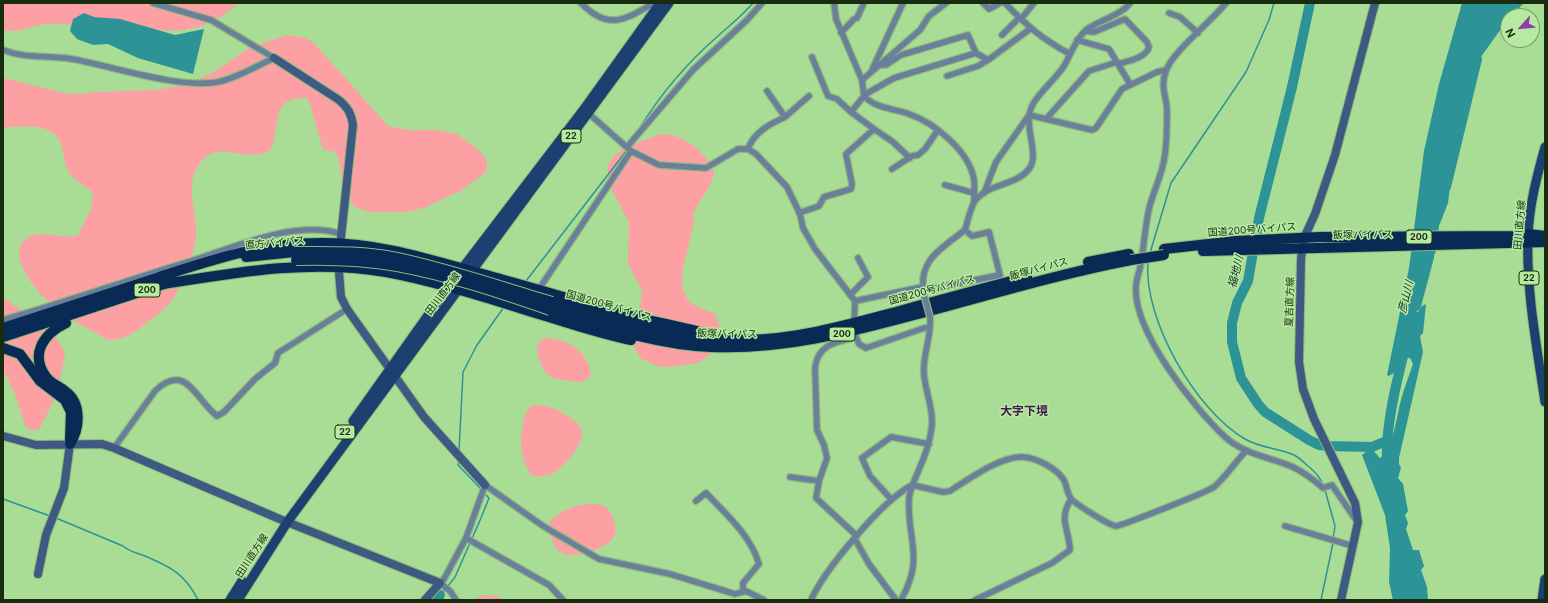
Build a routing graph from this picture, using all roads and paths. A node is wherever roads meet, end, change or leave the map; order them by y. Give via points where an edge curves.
1 (153, 3) edge
2 (581, 3) edge
3 (654, 3) edge
4 (660, 3) edge
5 (669, 3) edge
6 (762, 3) edge
7 (834, 3) edge
8 (864, 3) edge
9 (903, 3) edge
10 (946, 3) edge
11 (983, 3) edge
12 (1000, 3) edge
13 (1005, 3) edge
14 (1034, 3) edge
15 (1130, 3) edge
16 (1226, 3) edge
17 (1375, 3) edge
18 (1169, 13) dead end
19 (1020, 18) junction
20 (1030, 29) junction
21 (1085, 32) junction
22 (841, 33) junction
23 (1198, 33) junction
24 (1002, 35) dead end
25 (1077, 40) junction
26 (3, 50) edge
27 (976, 52) junction
28 (1070, 54) junction
29 (812, 57) dead end
30 (274, 58) junction
31 (988, 60) junction
32 (1118, 63) junction
33 (880, 65) junction
34 (1166, 70) junction
35 (871, 72) junction
36 (947, 76) dead end
37 (862, 80) junction
38 (1130, 84) junction
39 (767, 91) dead end
40 (809, 96) dead end
41 (864, 96) junction
42 (586, 111) junction
43 (851, 112) junction
44 (1028, 115) junction
45 (785, 117) junction
46 (1046, 119) junction
47 (874, 129) junction
48 (938, 130) junction
49 (629, 149) junction
50 (748, 149) junction
51 (1544, 152) edge
52 (910, 158) junction
53 (892, 169) dead end
54 (945, 185) dead end
55 (974, 193) junction
56 (983, 194) junction
57 (974, 201) junction
58 (799, 213) junction
59 (965, 230) junction
60 (341, 235) joint
61 (1545, 236) edge
62 (1523, 239) junction
63 (1545, 242) edge
64 (1303, 243) junction
65 (858, 258) dead end
66 (469, 269) junction
67 (339, 272) dead end
68 (162, 281) junction
69 (448, 287) junction
70 (922, 287) junction
71 (539, 289) junction
72 (459, 290) junction
73 (850, 295) junction
74 (855, 301) junction
75 (105, 304) junction
76 (551, 306) junction
77 (347, 309) junction
78 (3, 320) edge
79 (930, 326) junction
80 (3, 328) edge
81 (855, 331) junction
82 (3, 337) edge
83 (726, 338) junction
84 (710, 347) junction
85 (3, 348) edge
86 (392, 372) junction
87 (1545, 402) edge
88 (3, 436) edge
89 (70, 444) junction
90 (929, 444) junction
91 (114, 448) junction
92 (1246, 451) junction
93 (790, 477) dead end
94 (819, 481) junction
95 (485, 485) junction
96 (912, 485) junction
97 (891, 499) junction
98 (1071, 499) junction
99 (696, 501) dead end
100 (285, 521) junction
101 (1358, 522) junction
102 (1285, 526) dead end
103 (856, 537) junction
104 (466, 538) junction
105 (1353, 546) junction
106 (38, 574) dead end
107 (1545, 579) edge
108 (440, 583) junction
109 (743, 592) junction
110 (230, 600) edge
111 (238, 600) edge
112 (426, 600) edge
113 (456, 600) edge
114 (563, 600) edge
115 (764, 600) edge
116 (811, 600) edge
117 (896, 600) edge
118 (901, 600) edge
119 (975, 600) edge
120 (1341, 600) edge
121 (1542, 600) edge

1 - 30 street via 211,20
2 - 3 street via 604,20 613,20 629,18
4 - 42 main road, 田川直方線 / 22
5 - 42 main road, 田川直方線 / 22
6 - 49 street via 693,70
7 - 22 street
8 - 22 street via 858,18
9 - 35 street
10 - 33 street via 929,16 920,30
11 - 12 street via 989,9
13 - 19 street
14 - 19 street
15 - 21 street
16 - 23 street
17 - 64 street, 夏吉直方線 via 1335,154
18 - 23 street via 1180,17
19 - 20 street
19 - 24 street
20 - 28 street via 1045,41
20 - 31 street
21 - 25 street
21 - 32 street via 1094,32 1125,19 1149,47 1144,55
22 - 37 street
23 - 34 street
25 - 28 street
25 - 32 street via 1109,50
26 - 30 street via 29,56 84,61 150,77 194,83 220,82
27 - 31 street
27 - 33 street via 968,35 901,55 886,65
27 - 41 street via 894,78
28 - 44 street via 1063,67 1033,104
29 - 43 street via 828,96 837,99
30 - 60 street via 339,100 348,108 351,115 353,125
31 - 36 street
32 - 38 street
32 - 46 street via 1089,71
33 - 35 street
34 - 38 street
34 - 92 street via 1162,90 1167,108 1165,154 1163,170 1149,208 1144,236 1136,287 1139,307 1150,339 1180,385 1225,437
35 - 37 street
37 - 41 street
38 - 46 street via 1122,89 1096,128 1092,130
39 - 45 street
40 - 45 street
41 - 43 street
41 - 48 street via 873,104 910,114
42 - 49 street
42 - 66 main road, 田川直方線 / 22
43 - 47 street
44 - 46 street
44 - 56 street via 996,162
44 - 56 street via 1028,132 1034,158 1030,168 1024,174
45 - 50 street via 760,131 751,140
47 - 52 street
47 - 58 street via 846,154 852,184 850,189 824,197 819,206
48 - 52 street via 925,149
48 - 55 street via 961,151 972,172
49 - 50 street via 659,165 706,168 738,149
49 - 71 street
50 - 58 street via 780,179
51 - 62 main road, 田川直方線 / 22
52 - 53 street
54 - 55 street
55 - 57 street
56 - 57 street
57 - 59 street
58 - 73 street via 803,228 815,249
59 - 70 street via 932,256 924,270
59 - 70 street via 972,236 989,232 1000,274 931,289
60 - 78 street via 315,229 287,232
61 - 62 highway, 200
62 - 63 highway, 200
62 - 64 highway, 国道200号バイパス / 200
62 - 87 main road, 田川直方線 / 22
64 - 81 highway, 国道200号バイパス / 200 via 1236,245 1132,257 1108,257 1010,281
64 - 101 street, 夏吉直方線 via 1299,362 1303,389 1314,419 1355,503
65 - 73 street via 868,277
66 - 68 highway via 397,251 322,243 290,244 246,250 216,258
66 - 69 main road, 田川直方線 / 22
66 - 71 highway
66 - 72 main road, 田川直方線 / 22
67 - 77 street via 341,297
68 - 69 highway via 293,267 350,268 385,272
68 - 75 highway, 直方バイパス / 200
68 - 76 highway, 直方バイパス / 200, bridge via 200,266 248,257 339,252 396,258 476,279
68 - 80 highway, 直方バイパス / 200
69 - 72 highway
69 - 86 main road, 田川直方線 / 22
70 - 74 street
70 - 79 street, bridge
71 - 83 highway via 625,315
72 - 84 highway via 618,338 681,348
72 - 86 main road, 田川直方線 / 22
73 - 74 street
74 - 81 street
75 - 82 highway, 直方バイパス / 200
75 - 89 highway via 55,328 47,336 39,352 42,371 48,379 72,396 76,404 78,422
76 - 83 highway, 国道200号バイパス / 200 via 671,334
76 - 84 highway, 飯塚バイパス / 200 via 628,333
77 - 86 street
77 - 91 street via 278,353 275,363 217,416 184,381 172,380 161,385
79 - 81 street via 866,348 859,344
79 - 90 street via 924,373 931,411 932,430
81 - 83 highway, 国道200号バイパス / 200 via 747,340
81 - 84 highway, 飯塚バイパス / 200 via 774,345
81 - 94 street via 827,345 816,360 817,430 827,458
85 - 89 highway via 20,354 40,381 65,400 71,412
86 - 95 street via 424,417
86 - 100 main road, 田川直方線 / 22
88 - 89 street via 36,445
89 - 91 street via 102,444
89 - 106 street via 64,488 46,535
90 - 96 street
90 - 97 street via 891,437 862,458 870,476
91 - 100 street
92 - 98 street via 1214,487 1189,500 1117,526 1104,522
92 - 101 street via 1293,467 1323,488 1332,485
93 - 94 street
94 - 103 street via 816,494 818,501
95 - 104 street
95 - 109 street via 543,526 599,559 670,574 734,594
96 - 97 street
96 - 98 street via 943,492 950,491 986,469 1009,459 1022,457 1035,460 1058,473 1064,480
96 - 118 street via 909,511 915,553 912,575
97 - 103 street
98 - 119 street via 1064,517 1070,550 1052,563
99 - 109 street via 706,493 738,527 757,558 759,564 743,583
100 - 108 street
100 - 110 main road, 田川直方線 / 22
100 - 111 main road, 田川直方線 / 22
101 - 105 street, 夏吉直方線
102 - 105 street
103 - 116 street via 829,571
103 - 117 street via 869,564
104 - 108 street
104 - 114 street via 549,584
105 - 120 street, 夏吉直方線
107 - 121 main road
108 - 112 street
108 - 113 street
109 - 115 street via 746,591

